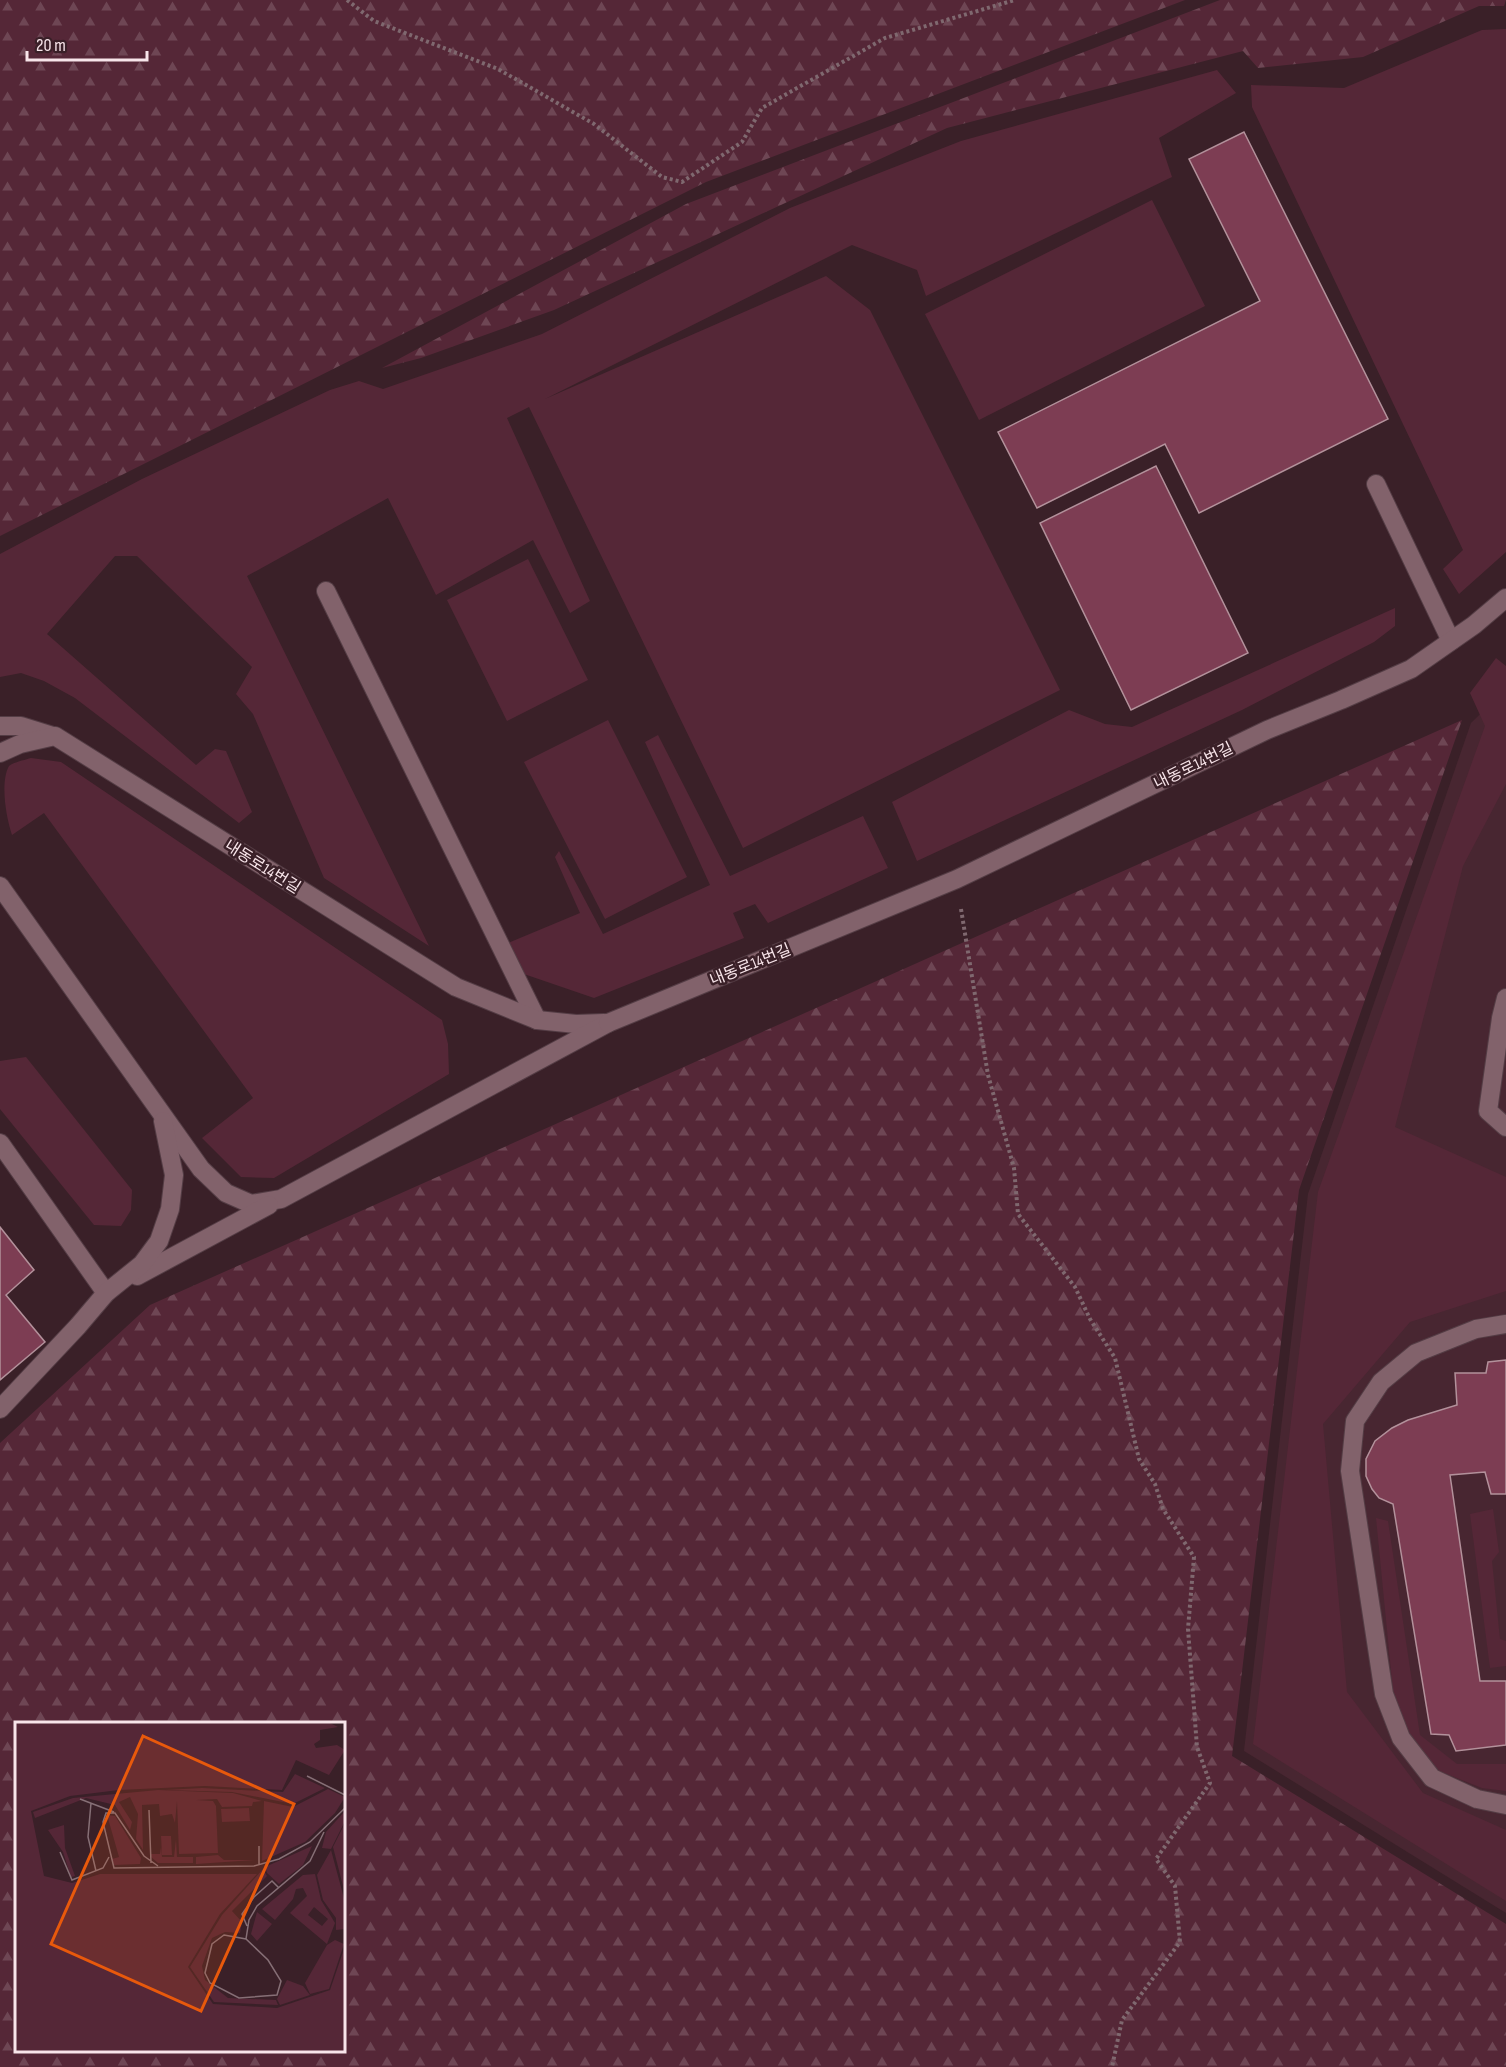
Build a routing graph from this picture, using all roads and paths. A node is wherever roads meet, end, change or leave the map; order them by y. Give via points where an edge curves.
1 (347, 0) edge
2 (1015, 0) edge
3 (1376, 484) dead end
4 (326, 591) dead end
5 (1506, 598) edge
6 (1451, 641) junction
7 (0, 726) edge
8 (55, 736) junction
9 (0, 753) edge
10 (957, 879) junction
11 (0, 886) edge
12 (1506, 998) edge
13 (537, 1020) junction
14 (608, 1023) junction
15 (162, 1113) junction
16 (1506, 1127) edge
17 (0, 1143) edge
18 (281, 1199) junction
19 (106, 1293) junction
20 (1506, 1324) edge
21 (0, 1409) edge
22 (1506, 1805) edge
23 (1112, 2067) edge

1 - 2 path via 374,21 498,69 594,124 662,177 682,182 742,142 762,108 885,38
3 - 6 street
4 - 13 street
5 - 6 street, 내동로14번길
6 - 10 street, 내동로14번길 via 1411,669 1267,730
7 - 8 street, 내동로14번길 via 21,726
8 - 9 street
8 - 13 street, 내동로14번길 via 456,987
10 - 14 street, 내동로14번길
10 - 23 path via 988,1076 1014,1168 1018,1214 1075,1287 1115,1358 1139,1459 1155,1484 1163,1509 1194,1557 1188,1629 1197,1747 1210,1784 1156,1859 1175,1886 1180,1942 1122,2020
11 - 15 street
12 - 16 street via 1488,1111
13 - 14 street, 내동로14번길
14 - 18 street
15 - 18 street via 201,1169 226,1193 250,1203
15 - 19 street via 174,1174 170,1209 159,1241 142,1264
17 - 19 street
18 - 19 street
19 - 21 street
20 - 22 street via 1476,1329 1416,1353 1382,1382 1355,1421 1350,1471 1384,1694 1401,1738 1432,1778 1477,1799

